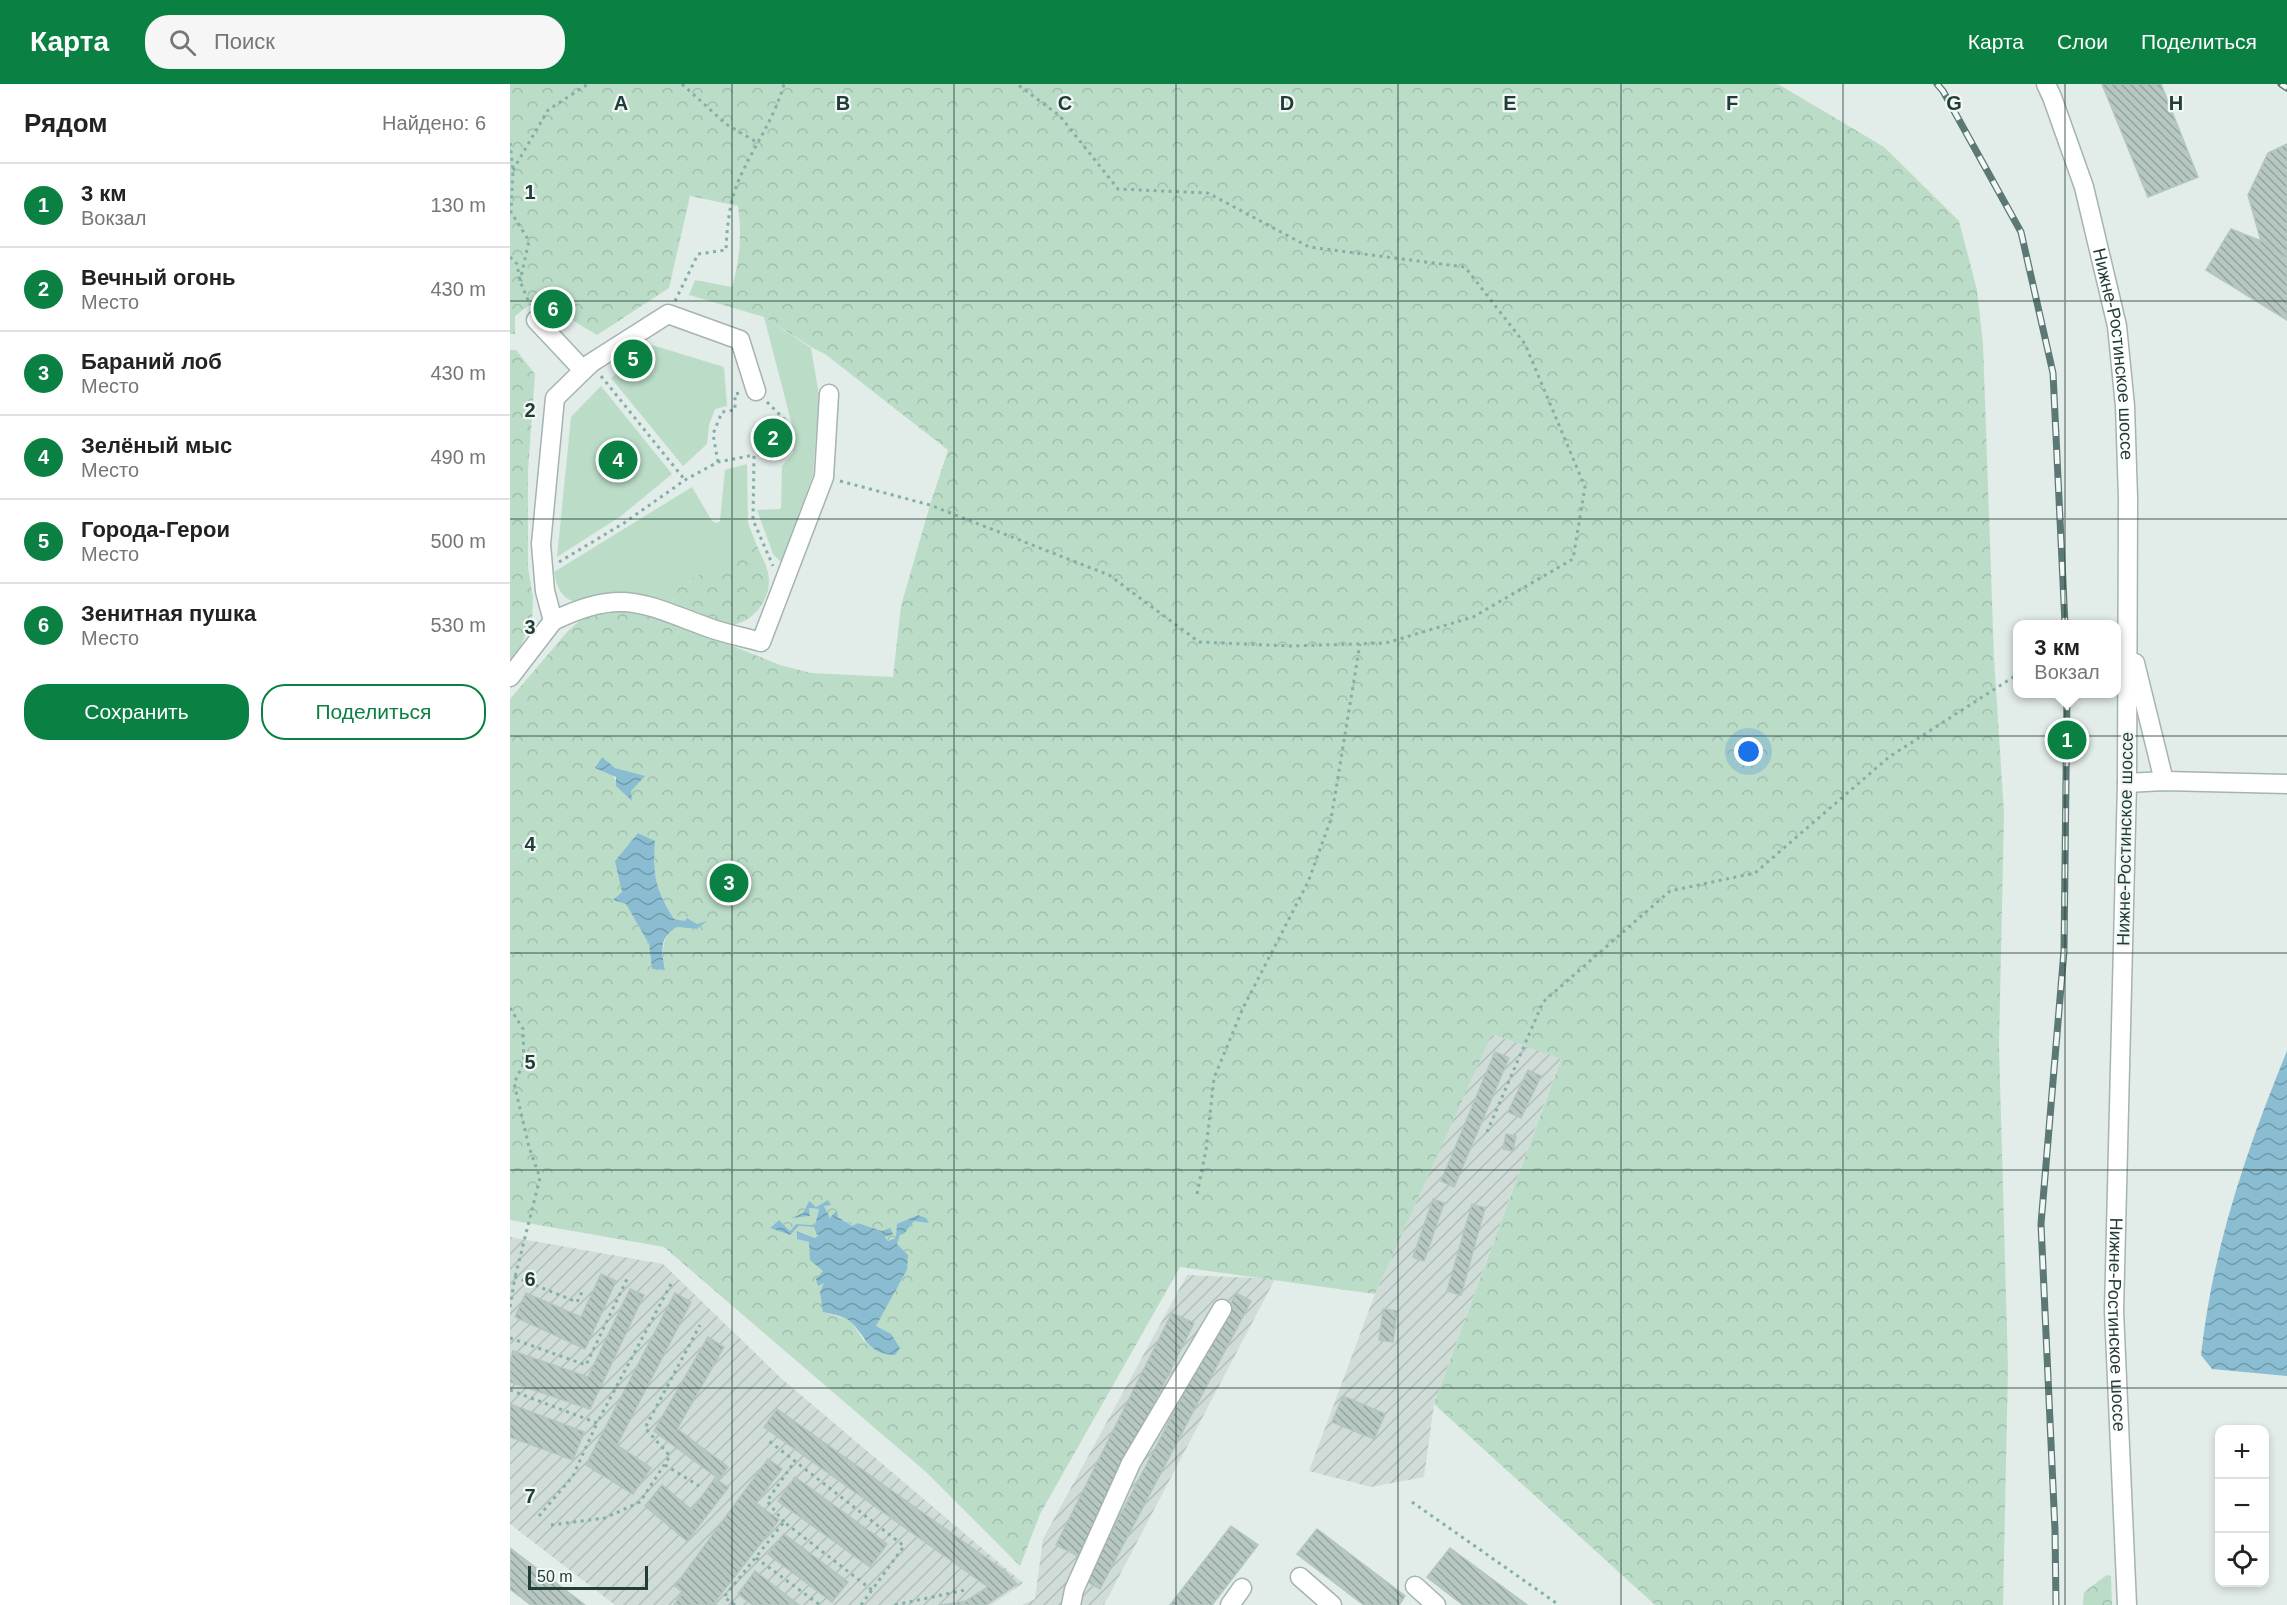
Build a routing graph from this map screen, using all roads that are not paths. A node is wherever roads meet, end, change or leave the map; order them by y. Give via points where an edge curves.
1 (2046, 84) edge
2 (536, 320) road end
3 (583, 370) junction
4 (756, 391) road end
5 (829, 394) dead end
6 (553, 621) junction
7 (2128, 636) junction
8 (510, 677) edge
9 (2164, 781) junction
10 (2127, 783) junction
11 (2287, 784) edge
12 (1222, 1309) dead end
13 (1300, 1577) dead end
14 (1415, 1586) dead end
15 (1242, 1588) dead end
16 (1071, 1605) edge
17 (1230, 1605) edge
18 (1332, 1605) edge
19 (1436, 1605) edge
20 (2127, 1605) edge

1 - 7 street, Нижне-Ростинское шоссе via 2084,187 2117,326 2125,406
2 - 3 street
3 - 4 street via 668,314 740,340
3 - 6 street via 555,398 541,544 542,572
5 - 6 street via 824,477 761,642 631,602 596,604
6 - 8 street
7 - 9 street
7 - 10 street, Нижне-Ростинское шоссе
9 - 10 street
9 - 11 street
10 - 20 street, Нижне-Ростинское шоссе via 2114,1311
12 - 16 street via 1131,1463 1074,1590
13 - 18 street
14 - 19 street
15 - 17 street

